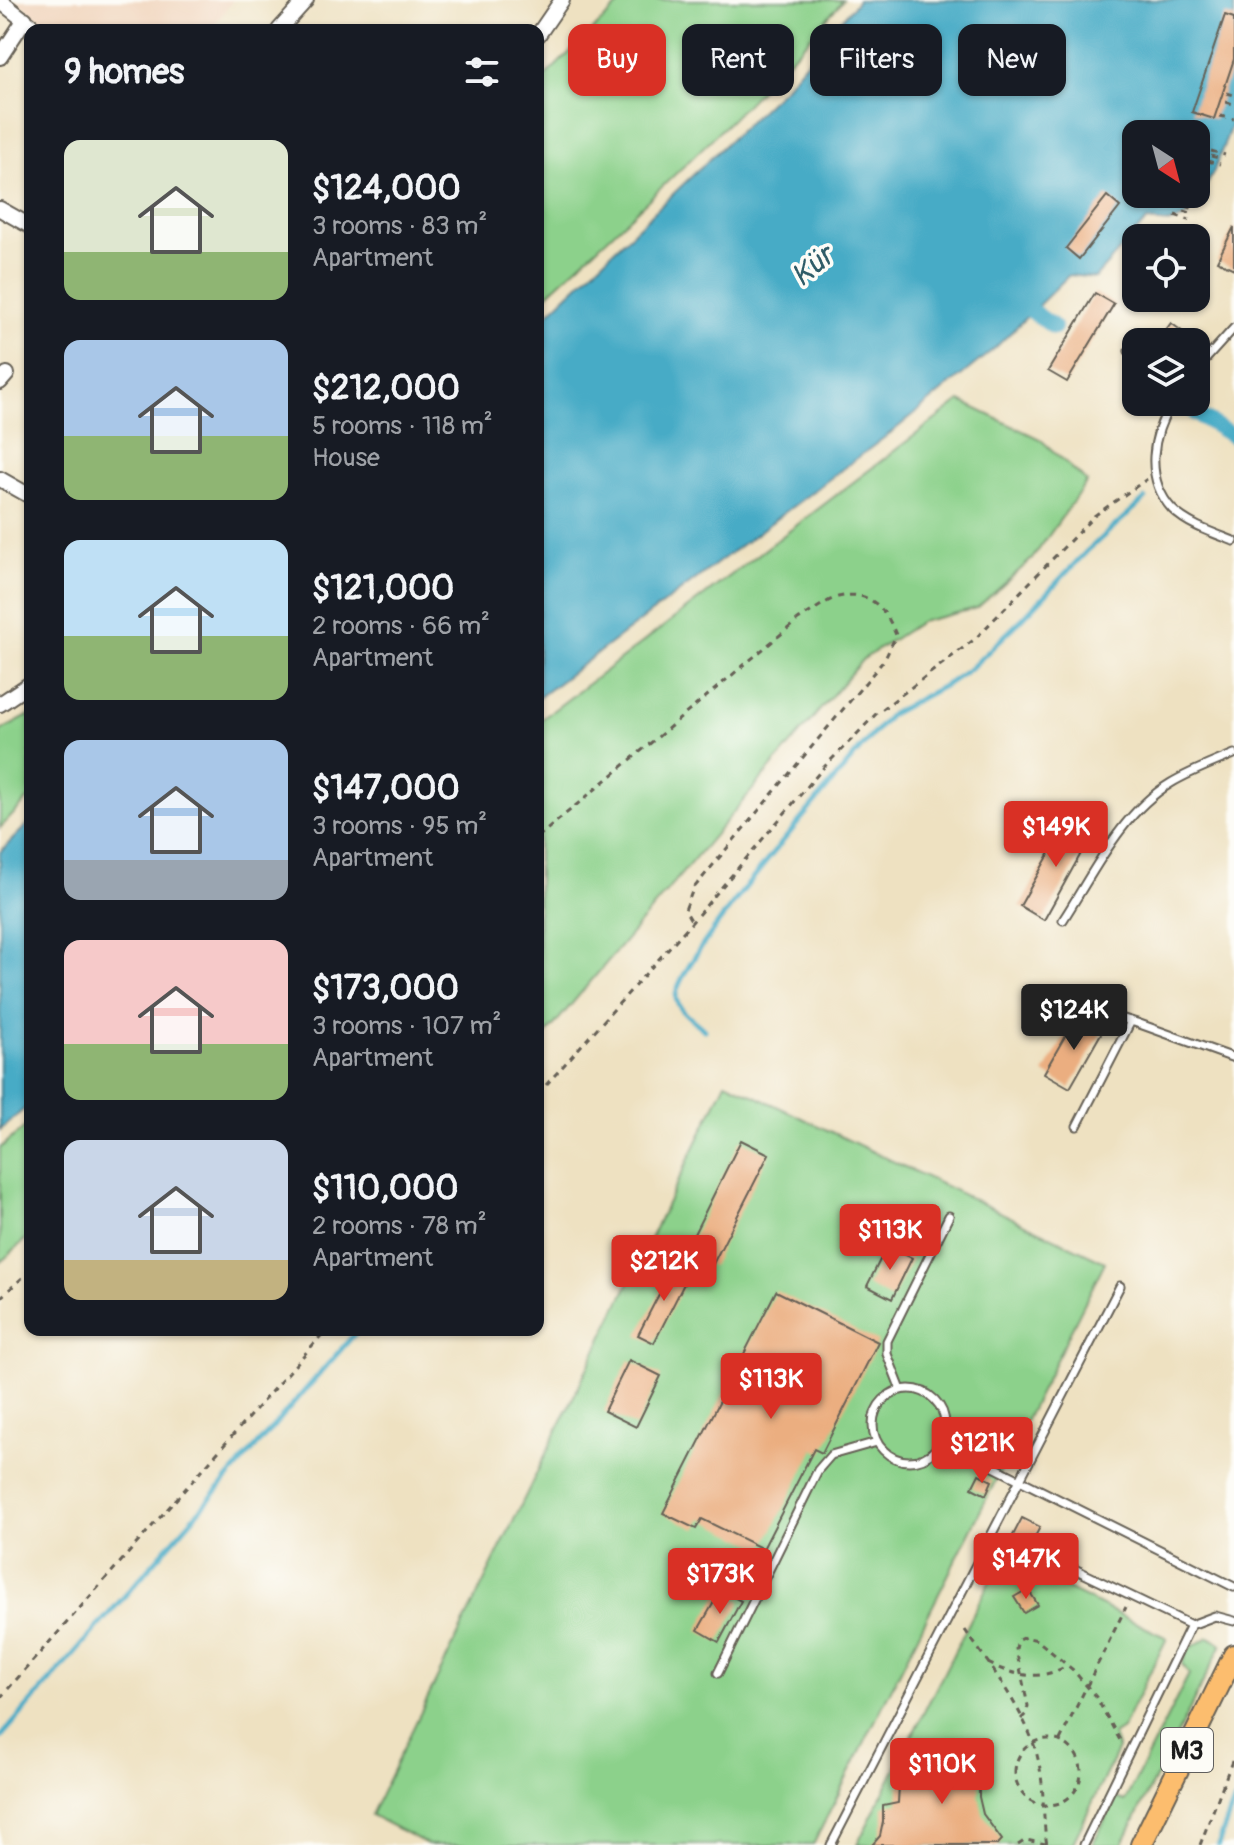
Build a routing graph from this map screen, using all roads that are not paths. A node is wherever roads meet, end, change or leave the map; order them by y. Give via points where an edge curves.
1 (306, 0) edge
2 (562, 0) edge
3 (0, 1) edge
4 (25, 19) junction
5 (30, 24) edge
6 (284, 24) edge
7 (544, 26) edge
8 (0, 57) edge
9 (0, 209) edge
10 (24, 223) edge
11 (1234, 328) edge
12 (1210, 355) edge
13 (1166, 416) edge
14 (0, 479) edge
15 (24, 493) edge
16 (1234, 541) edge
17 (24, 688) edge
18 (0, 704) edge
19 (1234, 754) edge
20 (1063, 920) dead end
21 (1068, 1002) dead end
22 (1131, 1021) junction
23 (1234, 1058) edge
24 (1077, 1126) dead end
25 (949, 1216) dead end
26 (1120, 1286) dead end
27 (901, 1390) junction
28 (942, 1441) junction
29 (877, 1442) junction
30 (1019, 1480) junction
31 (1062, 1563) dead end
32 (1234, 1587) edge
33 (1234, 1621) edge
34 (1191, 1625) junction
35 (1234, 1655) edge
36 (718, 1673) dead end
37 (831, 1845) edge
38 (1084, 1845) edge
39 (1141, 1845) edge

1 - 6 street
2 - 7 street
3 - 4 street
4 - 5 street
4 - 8 street
9 - 10 street
11 - 12 lane
13 - 16 lane via 1154,447 1161,494 1190,522
14 - 15 street
17 - 18 street
19 - 20 lane via 1171,783 1144,803
21 - 22 lane
22 - 23 lane
22 - 24 lane
25 - 27 lane via 887,1341
26 - 30 lane
27 - 28 lane via 924,1392 941,1407
27 - 29 lane via 876,1410
28 - 29 lane via 926,1457 904,1461
28 - 30 lane
29 - 36 lane via 831,1455 818,1470
30 - 32 lane
30 - 37 lane
31 - 34 lane
33 - 34 lane via 1215,1616
34 - 38 lane
35 - 39 main road, M3

